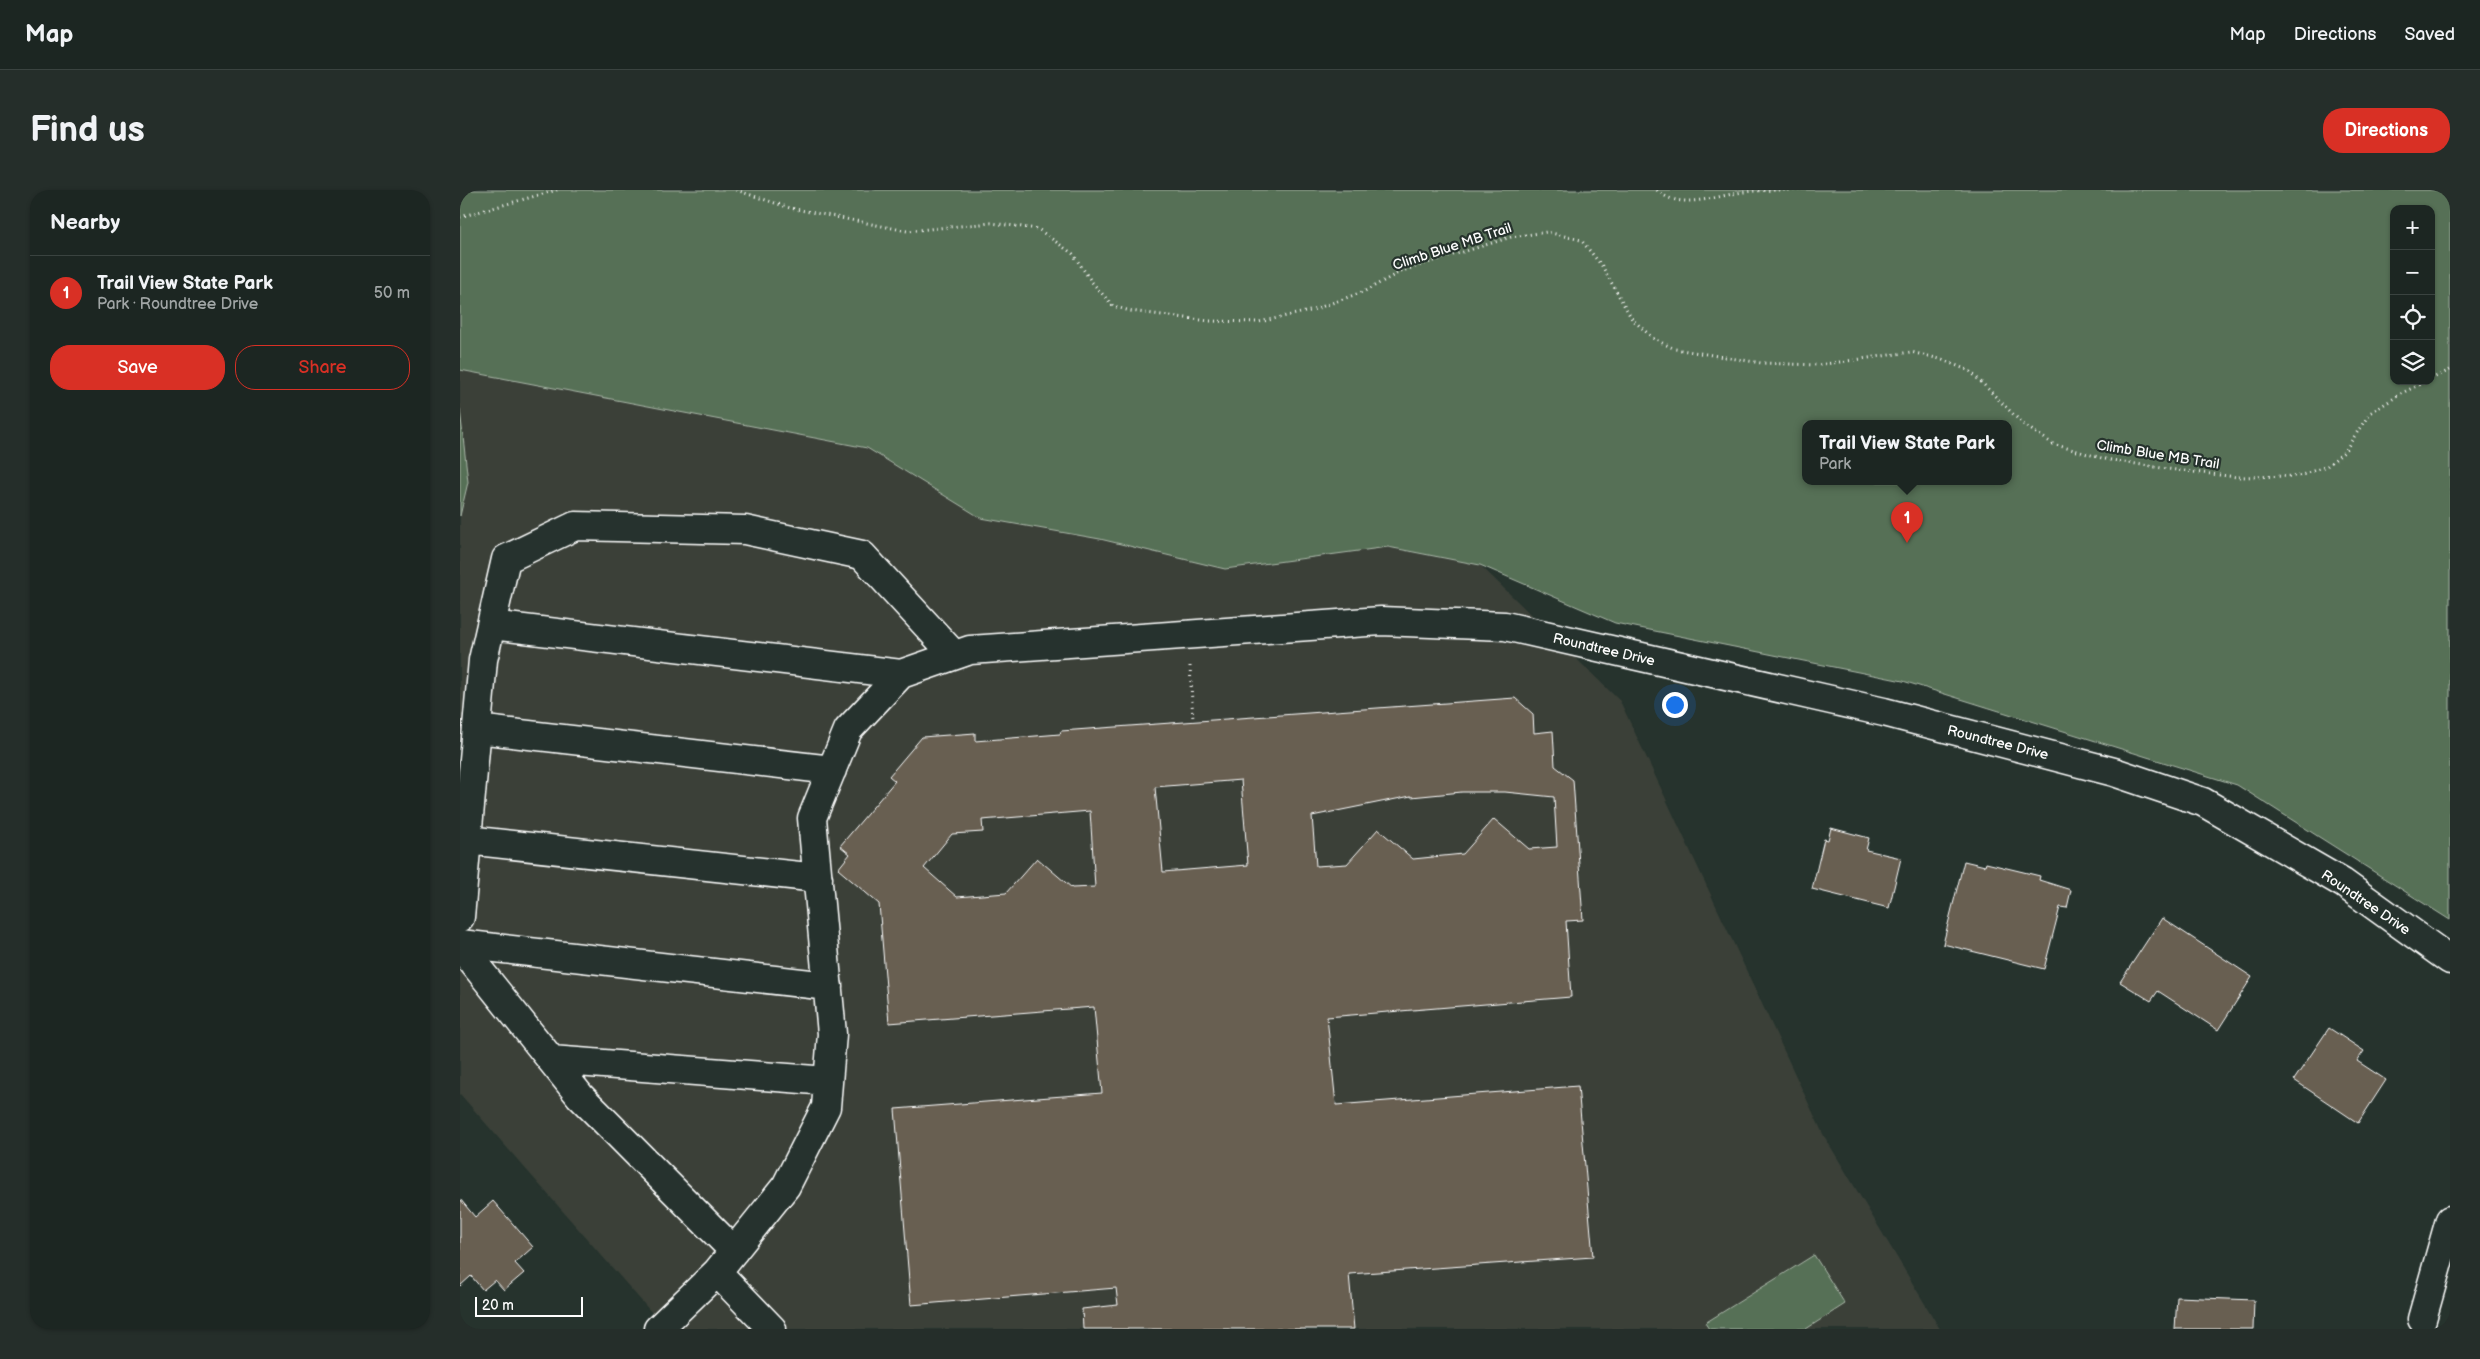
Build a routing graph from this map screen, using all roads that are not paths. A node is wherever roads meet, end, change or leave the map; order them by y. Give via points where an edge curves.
1 (491, 625) junction
2 (954, 655) junction
3 (901, 674) junction
4 (477, 729) junction
5 (832, 770) junction
6 (467, 840) junction
7 (818, 878) junction
8 (460, 917) edge
9 (460, 945) edge
10 (2450, 960) edge
11 (828, 986) junction
12 (551, 1060) junction
13 (828, 1081) junction
14 (2450, 1220) edge
15 (734, 1251) junction
16 (717, 1272) junction
17 (2422, 1319) dead end
18 (658, 1329) edge
19 (772, 1329) edge

1 - 2 street via 506,558 575,526 745,530 862,556
1 - 3 street
1 - 4 street via 483,660
2 - 3 street, Roundtree Drive
2 - 10 street, Roundtree Drive via 970,650 1381,622 1505,626 1884,712 2114,772 2203,802 2343,883
3 - 5 street via 848,730
4 - 5 street
4 - 6 street
5 - 7 street via 812,818
6 - 7 street
6 - 8 street
7 - 11 street
9 - 11 street
9 - 12 street
11 - 13 street via 832,1034
12 - 13 street
12 - 15 street via 580,1096
13 - 15 street via 826,1107 786,1186
14 - 17 street
15 - 16 street
16 - 18 street
16 - 19 street

